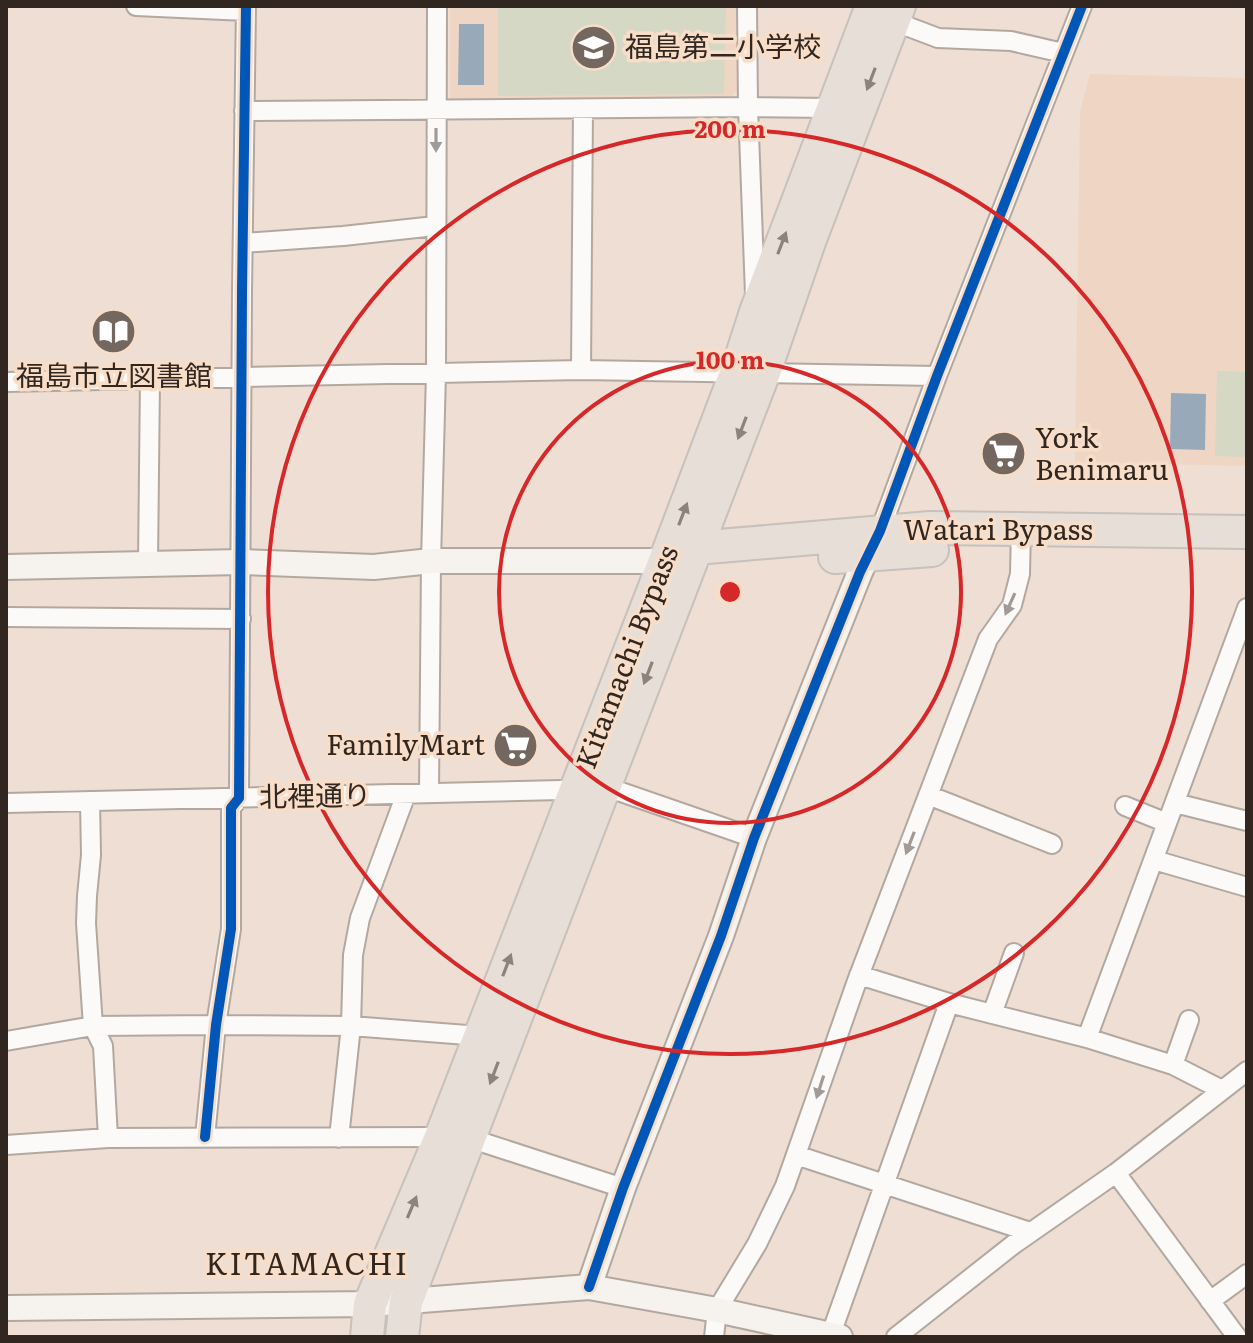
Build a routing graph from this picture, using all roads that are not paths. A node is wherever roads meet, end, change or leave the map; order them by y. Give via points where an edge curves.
1 (136, 6) edge
2 (437, 6) edge
3 (747, 6) edge
4 (1082, 6) edge
5 (246, 8) edge
6 (888, 11) edge
7 (1063, 53) junction
8 (748, 107) junction
9 (833, 108) junction
10 (436, 109) junction
11 (583, 109) junction
12 (244, 111) junction
13 (435, 226) junction
14 (243, 243) junction
15 (756, 312) junction
16 (581, 370) junction
17 (750, 372) junction
18 (436, 373) junction
19 (937, 376) junction
20 (241, 377) junction
21 (150, 379) junction
22 (6, 382) edge
23 (1247, 532) edge
24 (1021, 538) junction
25 (874, 543) junction
26 (1247, 552) edge
27 (683, 560) junction
28 (431, 561) junction
29 (241, 562) junction
30 (148, 563) junction
31 (6, 567) edge
32 (6, 617) edge
33 (1246, 617) edge
34 (241, 619) junction
35 (590, 789) junction
36 (429, 793) junction
37 (406, 794) junction
38 (928, 795) junction
39 (239, 798) junction
40 (90, 801) junction
41 (6, 803) edge
42 (1175, 803) junction
43 (1125, 806) dead end
44 (1247, 821) edge
45 (1167, 823) junction
46 (754, 838) junction
47 (1052, 844) dead end
48 (1154, 860) junction
49 (1247, 887) edge
50 (1014, 953) dead end
51 (859, 975) junction
52 (949, 1003) junction
53 (992, 1014) junction
54 (1189, 1020) dead end
55 (216, 1025) junction
56 (93, 1026) junction
57 (351, 1026) junction
58 (480, 1036) junction
59 (1087, 1038) junction
60 (6, 1041) edge
61 (1173, 1065) junction
62 (1247, 1071) edge
63 (1222, 1090) junction
64 (205, 1137) junction
65 (108, 1138) junction
66 (339, 1138) junction
67 (455, 1138) junction
68 (6, 1145) edge
69 (796, 1155) junction
70 (1116, 1173) junction
71 (884, 1184) junction
72 (623, 1188) junction
73 (1030, 1232) junction
74 (1247, 1274) edge
75 (589, 1287) junction
76 (1210, 1301) junction
77 (406, 1302) junction
78 (370, 1304) junction
79 (6, 1308) edge
80 (717, 1310) junction
81 (763, 1329) edge
82 (836, 1336) edge
83 (367, 1337) edge
84 (402, 1337) edge
85 (714, 1337) edge
86 (896, 1337) edge
87 (1237, 1337) edge

1 - 5 street
2 - 10 street
3 - 8 street
4 - 7 street
5 - 12 street
6 - 7 street via 938,38 1011,41
6 - 9 highway, Kitamachi Bypass
6 -> 17 highway, Kitamachi Bypass via 810,239
7 - 19 street
8 - 9 street
8 - 11 street
8 - 15 street
15 -> 9 highway, Kitamachi Bypass
10 - 11 street
10 - 12 street
10 -> 13 street
11 - 16 street
12 - 14 street
13 - 14 street
13 - 18 street
14 - 20 street
15 - 17 highway, Kitamachi Bypass
16 - 17 street
16 - 18 street
17 - 19 street
17 - 27 highway, Kitamachi Bypass
18 - 20 street
18 - 28 street
19 - 25 street
20 - 21 street
20 - 29 street
21 - 22 street
21 - 30 street
23 - 24 highway, Watari Bypass
24 - 25 highway, Watari Bypass via 930,528
24 - 26 highway, Watari Bypass
24 -> 38 street via 1012,605 988,639
25 - 27 highway, Watari Bypass
25 - 46 street
27 - 28 street
27 - 35 highway, Kitamachi Bypass
28 - 29 street via 374,567
28 - 36 street
29 - 30 street
29 - 34 street
30 - 31 street
32 - 34 street
33 - 42 street
34 - 39 street
35 - 36 street, 北裡通り
35 - 46 street, 北裡通り via 621,792
58 -> 35 highway, Kitamachi Bypass
35 -> 67 highway, Kitamachi Bypass
36 - 37 street, 北裡通り
37 - 39 street, 北裡通り
37 - 57 street via 360,918
38 - 47 street
38 -> 51 street
39 - 40 street, 北裡通り
39 - 55 street via 231,808 231,929
40 - 41 street, 北裡通り
40 - 56 street via 86,923
42 - 44 street
42 - 45 street
43 - 45 street
45 - 48 street
46 - 72 street
48 - 49 street
48 - 59 street
50 - 53 street
51 - 52 street
51 -> 69 street
52 - 53 street
52 - 71 street
53 - 59 street
54 - 61 street
55 - 56 street
55 - 57 street
55 - 64 street
56 - 60 street
56 - 65 street via 103,1046
57 - 58 street
57 - 66 street
58 - 67 highway, Kitamachi Bypass
59 - 61 street
61 - 63 street
62 - 63 street
63 - 70 street
64 - 65 street
64 - 66 street
65 - 68 street
66 - 67 street
67 - 72 street
67 - 77 highway, Kitamachi Bypass
78 -> 67 highway, Kitamachi Bypass
69 - 71 street
69 - 80 street via 757,1244
70 - 73 street
70 - 76 street
71 - 73 street
71 - 82 street
72 - 75 street
73 - 86 street
74 - 76 street
75 - 77 street
75 - 80 street
76 - 87 street
77 - 78 street
77 - 84 highway, Kitamachi Bypass
78 - 79 street
78 - 83 highway, Kitamachi Bypass
80 - 81 street
80 - 85 street
81 - 82 street

